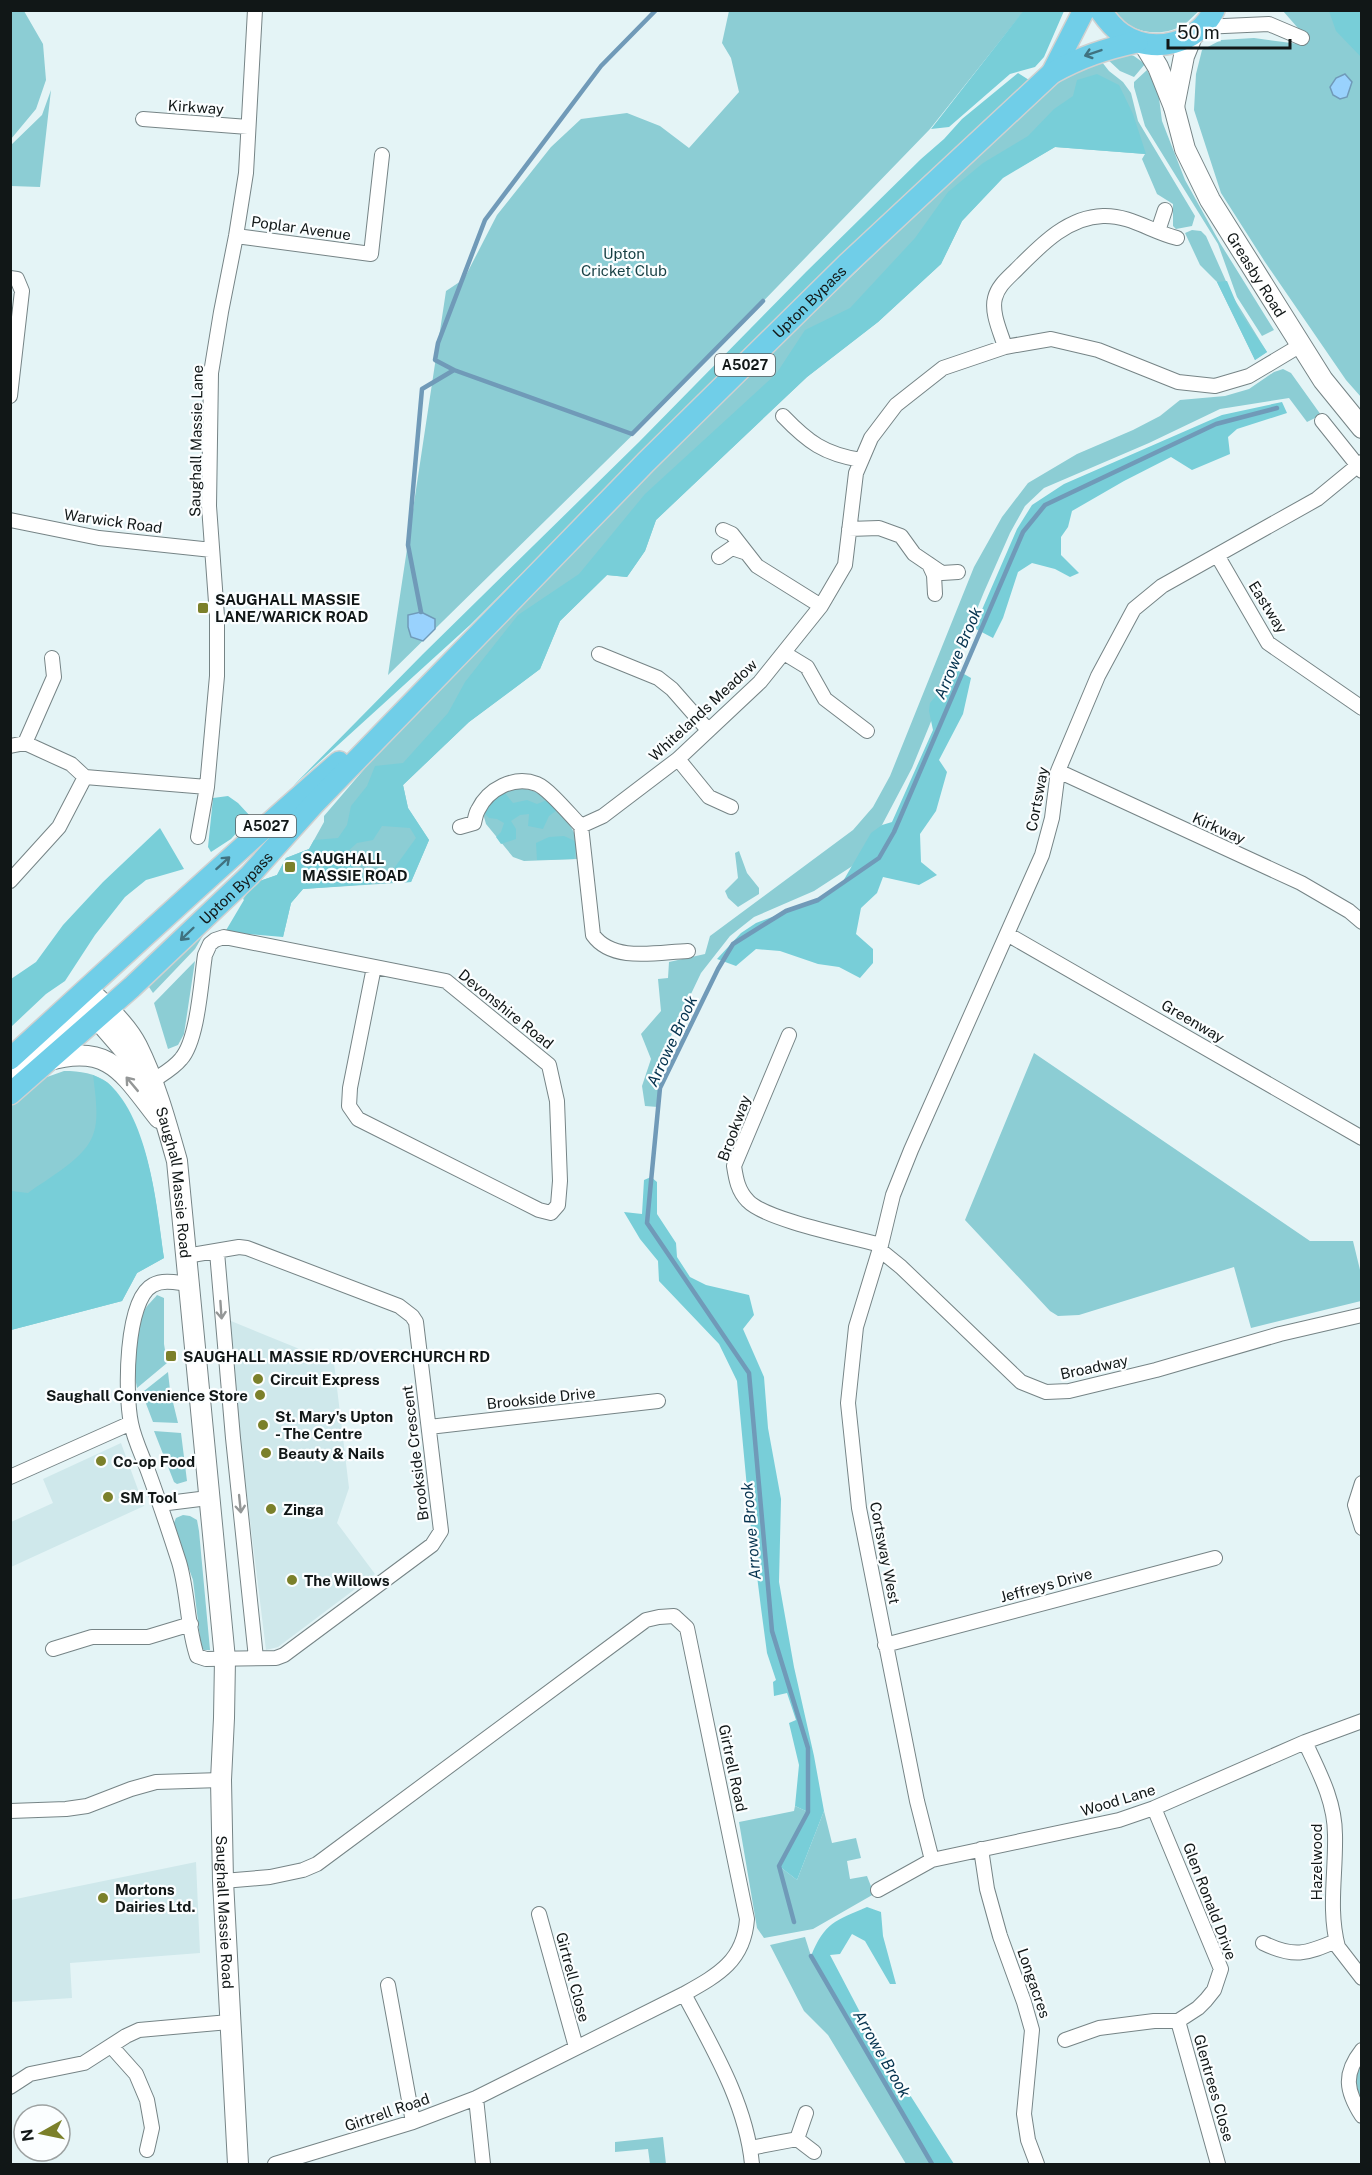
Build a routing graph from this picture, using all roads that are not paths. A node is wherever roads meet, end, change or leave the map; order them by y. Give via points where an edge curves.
1 (255, 10) edge
2 (1084, 10) edge
3 (1101, 10) edge
4 (1258, 10) edge
5 (1203, 24) edge
6 (1269, 24) junction
7 (1302, 38) dead end
8 (1141, 43) junction
9 (1052, 73) junction
10 (1174, 107) junction
11 (143, 119) dead end
12 (248, 127) junction
13 (382, 155) dead end
14 (1165, 210) dead end
15 (1158, 231) junction
16 (236, 236) junction
17 (1177, 238) dead end
18 (10, 278) edge
19 (1301, 345) junction
20 (1005, 347) junction
21 (10, 396) edge
22 (783, 416) dead end
23 (1322, 421) dead end
24 (1362, 429) edge
25 (861, 460) junction
26 (1360, 467) edge
27 (10, 520) edge
28 (849, 529) junction
29 (723, 530) dead end
30 (212, 550) junction
31 (744, 552) junction
32 (1217, 555) junction
33 (719, 557) dead end
34 (928, 564) junction
35 (958, 572) dead end
36 (935, 594) dead end
37 (821, 606) junction
38 (784, 653) junction
39 (599, 654) dead end
40 (52, 658) dead end
41 (448, 667) junction
42 (1362, 708) edge
43 (708, 730) junction
44 (867, 731) dead end
45 (17, 745) edge
46 (678, 759) junction
47 (1058, 771) junction
48 (85, 777) junction
49 (207, 787) junction
50 (731, 807) dead end
51 (581, 826) junction
52 (460, 827) dead end
53 (198, 837) dead end
54 (10, 881) edge
55 (1362, 922) edge
56 (1007, 934) junction
57 (688, 951) dead end
58 (374, 967) junction
59 (92, 1004) junction
60 (789, 1035) dead end
61 (10, 1059) edge
62 (47, 1061) junction
63 (10, 1071) edge
64 (150, 1080) junction
65 (10, 1094) edge
66 (168, 1130) junction
67 (1362, 1138) edge
68 (880, 1247) junction
69 (216, 1252) junction
70 (186, 1256) junction
71 (189, 1284) junction
72 (1362, 1316) edge
73 (658, 1401) dead end
74 (131, 1423) junction
75 (429, 1427) junction
76 (10, 1477) edge
77 (1362, 1483) edge
78 (208, 1498) junction
79 (160, 1504) junction
80 (1362, 1528) edge
81 (1215, 1558) dead end
82 (192, 1624) junction
83 (885, 1645) junction
84 (53, 1649) dead end
85 (256, 1658) junction
86 (225, 1659) junction
87 (1362, 1721) edge
88 (1305, 1742) junction
89 (220, 1780) junction
90 (1154, 1808) junction
91 (10, 1811) edge
92 (981, 1850) junction
93 (932, 1860) junction
94 (223, 1881) junction
95 (878, 1890) dead end
96 (539, 1914) dead end
97 (1336, 1941) junction
98 (1263, 1943) dead end
99 (1362, 1978) edge
100 (388, 1985) dead end
101 (684, 1994) junction
102 (1178, 2021) junction
103 (229, 2022) junction
104 (1065, 2040) dead end
105 (111, 2046) junction
106 (576, 2048) junction
107 (1362, 2050) edge
108 (10, 2087) edge
109 (476, 2098) junction
110 (806, 2113) dead end
111 (1362, 2116) edge
112 (413, 2122) junction
113 (797, 2139) junction
114 (750, 2148) junction
115 (147, 2150) dead end
116 (814, 2152) dead end
117 (238, 2164) edge
118 (275, 2164) edge
119 (483, 2164) edge
120 (752, 2164) edge
121 (1037, 2164) edge
122 (1218, 2164) edge

1 - 12 street, Saughall Massie Lane
2 - 9 main road, Upton Bypass / A5027
3 - 8 main road via 1122,34
4 - 6 street
5 - 6 street
5 - 8 main road, Upton Bypass via 1170,44
5 - 10 main road, Greasby Road via 1184,56
6 - 7 street
8 -> 9 main road, Upton Bypass via 1100,50
8 - 10 main road, Greasby Road via 1158,67
9 - 41 main road, Upton Bypass / A5027 via 847,264 646,462
10 - 19 main road, Greasby Road via 1185,149 1210,200
11 - 12 street, Kirkway
12 - 16 street, Saughall Massie Lane via 246,173
13 - 16 street, Poplar Avenue via 370,254
14 - 15 street
15 - 17 street
15 - 20 street via 1123,218 1103,216 1084,219 1059,231 998,288 994,301
16 - 30 street, Saughall Massie Lane via 212,373
18 - 21 street via 17,279 22,291
19 - 20 street, Whitelands Meadow via 1249,376 1215,386 1178,382 1098,350 1051,339
19 - 24 main road, Greasby Road
20 - 25 street, Whitelands Meadow via 943,368 896,405 871,438
22 - 25 street via 810,441 838,456
23 - 26 street
25 - 28 street, Whitelands Meadow
26 - 32 street, Cortsway via 1317,499
27 - 30 street, Warwick Road via 99,538
28 - 34 street via 890,531 901,536 914,554
28 - 37 street, Whitelands Meadow via 845,565
29 - 31 street via 732,534
30 - 49 street, Saughall Massie Lane via 217,676
31 - 33 street via 732,548
31 - 37 street via 757,566
32 - 42 street, Eastway via 1268,643
32 - 47 street, Cortsway via 1162,586 1134,609 1098,676
34 - 35 street via 942,573
34 - 36 street via 934,575
37 - 38 street, Whitelands Meadow
38 - 43 street, Whitelands Meadow via 760,682
38 - 44 street via 807,667 825,699
39 - 43 street via 658,678 672,688
40 - 45 street via 54,677
59 -> 41 main road, Upton Bypass / A5027 via 218,868
41 -> 59 main road, Upton Bypass / A5027 via 250,875
43 - 46 street, Whitelands Meadow
45 - 48 street via 71,764
46 - 50 street via 709,797
46 - 51 street, Whitelands Meadow via 603,816
47 - 55 street, Kirkway via 1300,883
47 - 56 street, Cortsway via 1052,819 1042,855
48 - 49 street
48 - 54 street via 59,827
49 - 53 street, Saughall Massie Lane
51 - 52 street via 538,784 510,782 497,788 478,809 474,823
51 - 57 street via 593,935 599,943 623,953
56 - 67 street, Greenway
56 - 68 street, Cortsway via 911,1150 893,1195
58 - 58 street, Devonshire Road via 350,1088 349,1106 358,1119 551,1213 558,1205 560,1181 557,1101 549,1065 446,981
58 - 64 street, Devonshire Road via 224,937 215,940 207,949 196,1015 183,1058
59 - 61 main road, Upton Bypass / A5027
59 - 62 main road, Upton Bypass / A5027
59 - 63 main road
59 - 64 main road, Saughall Massie Road via 119,1046
60 - 68 street, Brookway via 734,1166 739,1188 757,1209
62 - 65 main road, Upton Bypass / A5027
66 -> 62 main road via 129,1080 108,1061 83,1054
64 - 66 main road, Saughall Massie Road
66 - 70 main road, Saughall Massie Road via 177,1161
68 - 72 street, Broadway via 1021,1382 1046,1392 1069,1391
68 - 83 street, Cortsway West via 856,1327 848,1403 859,1508
69 - 70 street, Brookside Crescent
69 - 75 street, Brookside Crescent via 247,1248 408,1311 416,1322
69 -> 85 street, Saughall Massie Road
70 - 71 main road, Saughall Massie Road
71 - 74 street via 160,1282 144,1291 139,1300 130,1337
71 - 78 main road, Saughall Massie Road
73 - 75 street, Brookside Drive
74 - 76 street
74 - 79 street
75 - 85 street, Brookside Crescent via 441,1531 437,1540 284,1655
77 - 80 street via 1355,1505
78 - 79 street
78 - 86 main road, Saughall Massie Road
79 - 82 street via 180,1565
81 - 83 street, Jeffreys Drive
82 - 84 street via 148,1637 92,1637
82 - 86 street via 197,1656
83 - 93 street, Cortsway West
85 - 86 street, Brookside Crescent
86 - 89 main road, Saughall Massie Road
87 - 88 street, Wood Lane
88 - 90 street, Wood Lane
88 - 97 street, Hazelwood via 1329,1795 1335,1833 1332,1922
89 - 91 street via 156,1782 87,1806
89 - 94 main road, Saughall Massie Road
90 - 92 street, Wood Lane via 1119,1820
90 - 102 street, Glen Ronald Drive via 1221,1969 1206,2000
92 - 93 street, Wood Lane
92 - 121 street, Longacres via 1000,1936 1032,2030 1024,2114
93 - 95 street, Wood Lane
94 - 101 street, Girtrell Road via 310,1868 645,1620 674,1616 687,1628 747,1918 746,1935 730,1963
94 - 103 main road, Saughall Massie Road
96 - 106 street, Girtrell Close
97 - 98 street via 1298,1954
97 - 99 street, Hazelwood
100 - 112 street
101 - 106 street, Girtrell Road
101 - 114 street via 734,2094
102 - 104 street via 1100,2028
102 - 122 street, Glentrees Close
103 - 105 street via 139,2030
103 - 117 main road, Saughall Massie Road
105 - 108 street via 84,2063 30,2074
105 - 115 street via 136,2074 147,2100 152,2128
106 - 109 street, Girtrell Road
107 - 111 street via 1351,2064 1348,2083 1352,2101
109 - 112 street, Girtrell Road
109 - 119 street
110 - 113 street
112 - 118 street, Girtrell Road
113 - 114 street
113 - 116 street
114 - 120 street

